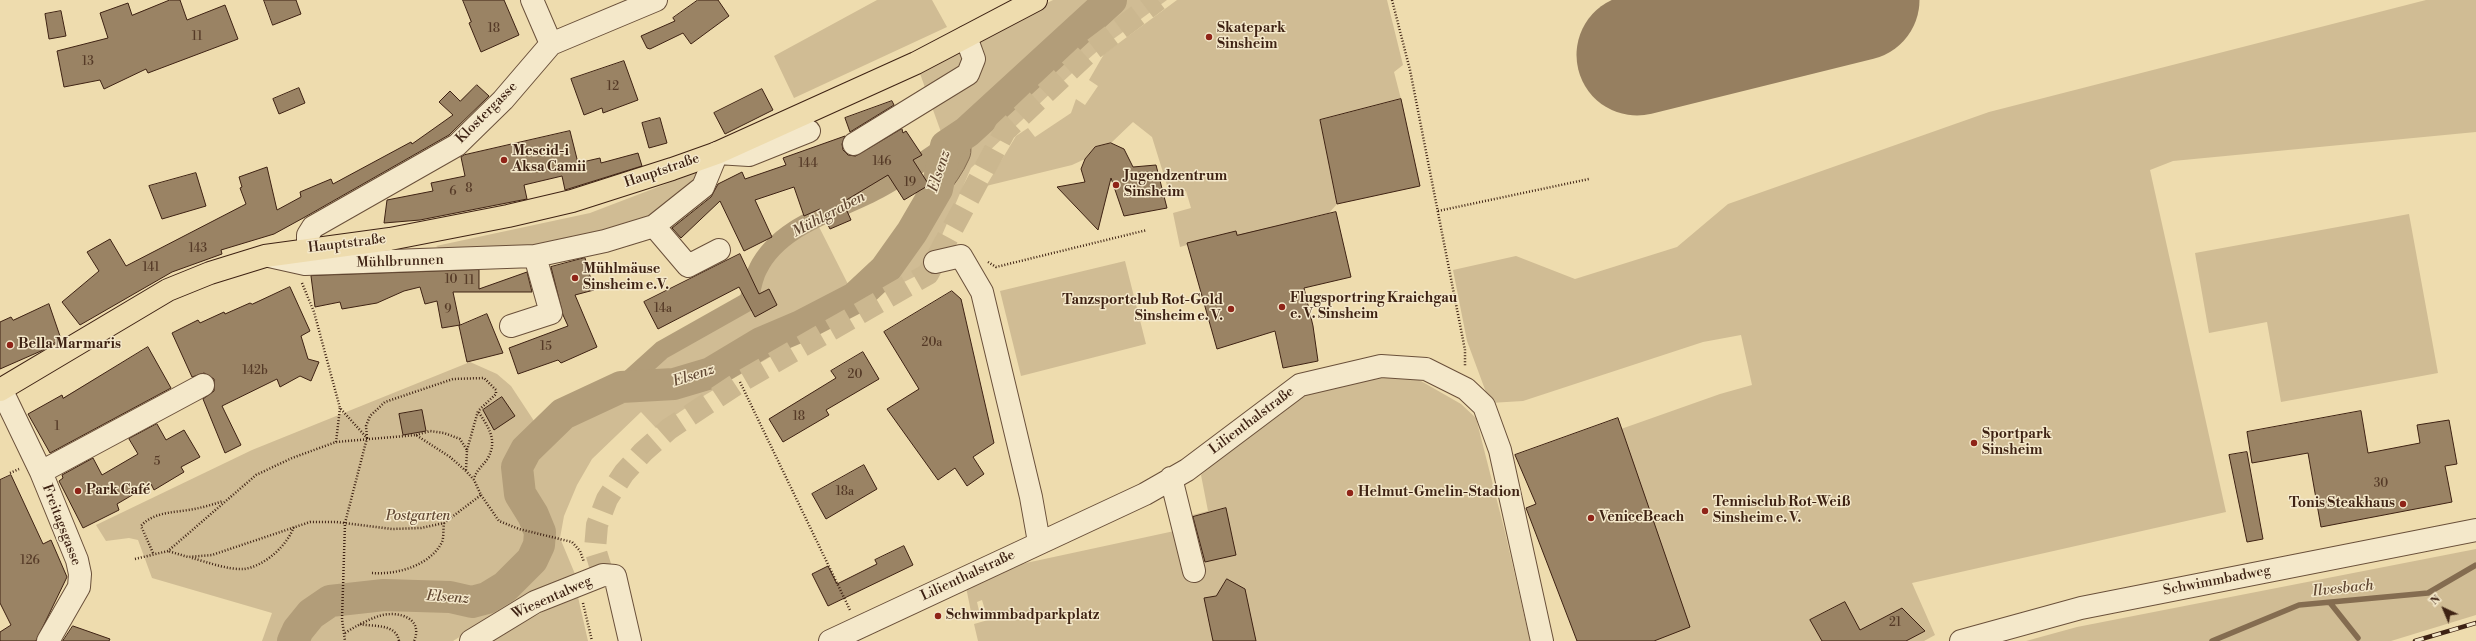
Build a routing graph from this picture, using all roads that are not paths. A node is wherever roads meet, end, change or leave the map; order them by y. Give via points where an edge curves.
1 (532, 0) edge
2 (656, 0) edge
3 (1036, 0) edge
4 (966, 37) junction
5 (551, 44) junction
6 (809, 131) dead end
7 (854, 144) dead end
8 (717, 152) junction
9 (654, 226) junction
10 (308, 249) junction
11 (719, 250) dead end
12 (265, 256) junction
13 (535, 256) junction
14 (935, 262) dead end
15 (511, 326) dead end
16 (202, 385) dead end
17 (0, 389) edge
18 (41, 472) junction
19 (1171, 478) junction
20 (2476, 530) edge
21 (1039, 542) junction
22 (1194, 571) dead end
23 (48, 641) edge
24 (471, 641) edge
25 (630, 641) edge
26 (830, 641) edge
27 (1542, 641) edge
28 (1961, 641) edge

1 - 5 street
2 - 5 street, Klostergasse
3 - 4 main road, Hauptstraße
4 - 7 street via 974,59 968,74
4 - 8 main road, Hauptstraße via 916,63
5 - 10 street, Klostergasse via 503,100 456,145 313,227 308,236
6 - 8 street, Hauptstraße via 750,155
8 - 9 street, Mühlbrunnen via 703,187
8 - 10 main road, Hauptstraße via 672,169 565,202 426,233
9 - 11 street via 688,266
9 - 13 street, Mühlbrunnen via 605,241
10 - 12 main road, Hauptstraße
12 - 13 street, Mühlbrunnen via 305,264
12 - 17 main road, Hauptstraße via 239,262 168,290
13 - 15 street via 551,313
14 - 21 street via 961,256 982,292 1031,497
16 - 18 street, Freitagsgasse
17 - 18 street, Freitagsgasse
18 - 23 street, Freitagsgasse via 77,560 80,574 79,587
19 - 21 street, Lilienthalstraße via 1144,494
19 - 22 street
19 - 27 street, Lilienthalstraße via 1186,470 1300,385 1381,366 1426,369 1466,389 1484,406 1500,450
20 - 28 street, Schwimmbadweg via 2081,608
21 - 26 street, Lilienthalstraße
24 - 25 street, Wiesentalweg via 535,602 603,575 615,576

